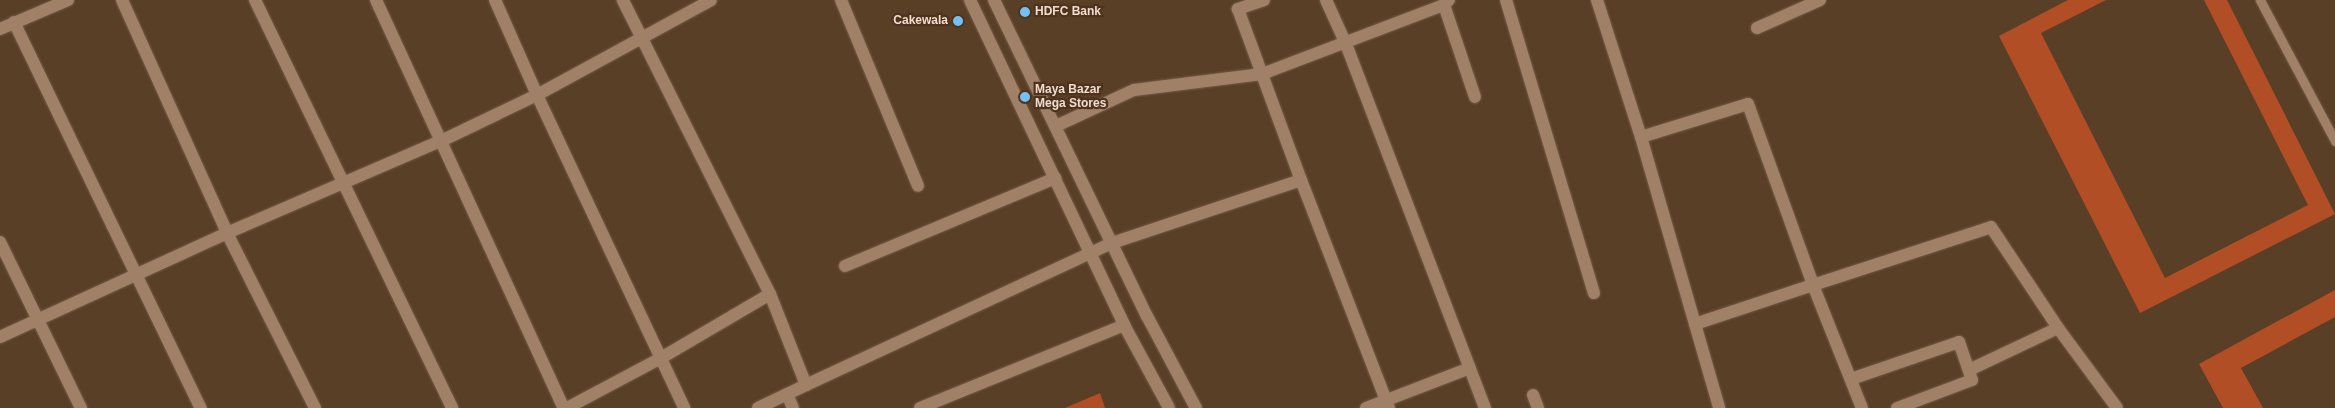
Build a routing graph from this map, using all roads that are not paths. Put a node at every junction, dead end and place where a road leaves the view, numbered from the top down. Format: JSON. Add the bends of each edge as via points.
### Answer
{"nodes":[{"id":1,"x":68,"y":0,"type":"edge"},
{"id":2,"x":122,"y":0,"type":"edge"},
{"id":3,"x":255,"y":0,"type":"edge"},
{"id":4,"x":376,"y":0,"type":"edge"},
{"id":5,"x":495,"y":0,"type":"edge"},
{"id":6,"x":623,"y":0,"type":"edge"},
{"id":7,"x":710,"y":0,"type":"edge"},
{"id":8,"x":841,"y":0,"type":"edge"},
{"id":9,"x":970,"y":0,"type":"edge"},
{"id":10,"x":994,"y":0,"type":"edge"},
{"id":11,"x":1264,"y":0,"type":"edge"},
{"id":12,"x":1326,"y":0,"type":"edge"},
{"id":13,"x":1506,"y":0,"type":"edge"},
{"id":14,"x":1597,"y":0,"type":"edge"},
{"id":15,"x":1820,"y":0,"type":"edge"},
{"id":16,"x":2260,"y":0,"type":"edge"},
{"id":17,"x":1446,"y":2,"type":"edge"},
{"id":18,"x":14,"y":22,"type":"junction"},
{"id":19,"x":1758,"y":28,"type":"dead end"},
{"id":20,"x":0,"y":29,"type":"edge"},
{"id":21,"x":643,"y":38,"type":"junction"},
{"id":22,"x":1346,"y":44,"type":"junction"},
{"id":23,"x":1262,"y":74,"type":"junction"},
{"id":24,"x":537,"y":95,"type":"junction"},
{"id":25,"x":1475,"y":97,"type":"dead end"},
{"id":26,"x":1056,"y":126,"type":"junction"},
{"id":27,"x":1641,"y":138,"type":"junction"},
{"id":28,"x":441,"y":141,"type":"junction"},
{"id":29,"x":2335,"y":141,"type":"edge"},
{"id":30,"x":1055,"y":178,"type":"junction"},
{"id":31,"x":1301,"y":180,"type":"junction"},
{"id":32,"x":343,"y":181,"type":"junction"},
{"id":33,"x":918,"y":186,"type":"dead end"},
{"id":34,"x":227,"y":233,"type":"junction"},
{"id":35,"x":0,"y":242,"type":"edge"},
{"id":36,"x":1112,"y":243,"type":"junction"},
{"id":37,"x":1091,"y":253,"type":"junction"},
{"id":38,"x":845,"y":266,"type":"dead end"},
{"id":39,"x":136,"y":275,"type":"junction"},
{"id":40,"x":1813,"y":285,"type":"junction"},
{"id":41,"x":1594,"y":293,"type":"dead end"},
{"id":42,"x":770,"y":294,"type":"junction"},
{"id":43,"x":38,"y":319,"type":"junction"},
{"id":44,"x":1695,"y":324,"type":"junction"},
{"id":45,"x":1124,"y":325,"type":"junction"},
{"id":46,"x":2058,"y":328,"type":"junction"},
{"id":47,"x":0,"y":337,"type":"edge"},
{"id":48,"x":662,"y":358,"type":"junction"},
{"id":49,"x":1470,"y":368,"type":"junction"},
{"id":50,"x":1968,"y":370,"type":"junction"},
{"id":51,"x":1851,"y":379,"type":"junction"},
{"id":52,"x":806,"y":385,"type":"junction"},
{"id":53,"x":788,"y":394,"type":"junction"},
{"id":54,"x":1533,"y":395,"type":"dead end"},
{"id":55,"x":1388,"y":404,"type":"edge"},
{"id":56,"x":81,"y":408,"type":"edge"},
{"id":57,"x":201,"y":408,"type":"edge"},
{"id":58,"x":315,"y":408,"type":"edge"},
{"id":59,"x":452,"y":408,"type":"edge"},
{"id":60,"x":566,"y":408,"type":"edge"},
{"id":61,"x":684,"y":408,"type":"edge"},
{"id":62,"x":758,"y":408,"type":"edge"},
{"id":63,"x":793,"y":408,"type":"edge"},
{"id":64,"x":920,"y":408,"type":"edge"},
{"id":65,"x":1169,"y":408,"type":"edge"},
{"id":66,"x":1196,"y":408,"type":"edge"},
{"id":67,"x":1366,"y":408,"type":"edge"},
{"id":68,"x":1485,"y":408,"type":"edge"},
{"id":69,"x":1538,"y":408,"type":"edge"},
{"id":70,"x":1719,"y":408,"type":"edge"},
{"id":71,"x":1862,"y":408,"type":"edge"},
{"id":72,"x":1897,"y":408,"type":"edge"},
{"id":73,"x":2117,"y":408,"type":"edge"}],
"edges":[{"from":1,"to":18,"type":"street"},
{"from":2,"to":34,"type":"street"},
{"from":3,"to":32,"type":"street"},
{"from":4,"to":28,"type":"street"},
{"from":5,"to":24,"type":"street"},
{"from":6,"to":21,"type":"street"},
{"from":7,"to":21,"type":"street"},
{"from":8,"to":33,"type":"street"},
{"from":9,"to":30,"type":"street"},
{"from":10,"to":26,"type":"street"},
{"from":11,"to":23,"type":"street","via":[[1238,9]]},
{"from":12,"to":22,"type":"street"},
{"from":13,"to":41,"type":"street"},
{"from":14,"to":27,"type":"street"},
{"from":15,"to":19,"type":"street"},
{"from":16,"to":29,"type":"lane"},
{"from":17,"to":22,"type":"street"},
{"from":17,"to":25,"type":"street"},
{"from":18,"to":20,"type":"street"},
{"from":18,"to":39,"type":"street"},
{"from":21,"to":24,"type":"street"},
{"from":21,"to":42,"type":"street"},
{"from":22,"to":23,"type":"street"},
{"from":22,"to":49,"type":"street"},
{"from":23,"to":26,"type":"street","via":[[1134,90]]},
{"from":23,"to":31,"type":"street"},
{"from":24,"to":28,"type":"street"},
{"from":24,"to":48,"type":"street"},
{"from":26,"to":36,"type":"street"},
{"from":27,"to":40,"type":"street","via":[[1748,104]]},
{"from":27,"to":44,"type":"street"},
{"from":28,"to":32,"type":"street"},
{"from":28,"to":60,"type":"street"},
{"from":30,"to":37,"type":"street"},
{"from":30,"to":38,"type":"street"},
{"from":31,"to":36,"type":"street"},
{"from":31,"to":55,"type":"street"},
{"from":32,"to":34,"type":"street"},
{"from":32,"to":59,"type":"street"},
{"from":34,"to":39,"type":"street"},
{"from":34,"to":58,"type":"street"},
{"from":35,"to":43,"type":"street"},
{"from":36,"to":37,"type":"street"},
{"from":36,"to":66,"type":"street"},
{"from":37,"to":45,"type":"street"},
{"from":37,"to":52,"type":"street"},
{"from":39,"to":43,"type":"street"},
{"from":39,"to":57,"type":"street"},
{"from":40,"to":44,"type":"street"},
{"from":40,"to":46,"type":"street","via":[[1991,228]]},
{"from":40,"to":51,"type":"street"},
{"from":42,"to":48,"type":"street"},
{"from":42,"to":52,"type":"street"},
{"from":43,"to":47,"type":"street"},
{"from":43,"to":56,"type":"street"},
{"from":44,"to":70,"type":"street"},
{"from":45,"to":64,"type":"street"},
{"from":45,"to":65,"type":"street"},
{"from":46,"to":50,"type":"street"},
{"from":46,"to":73,"type":"street"},
{"from":48,"to":60,"type":"street"},
{"from":48,"to":61,"type":"street"},
{"from":49,"to":55,"type":"street"},
{"from":49,"to":68,"type":"street"},
{"from":50,"to":51,"type":"street","via":[[1959,342]]},
{"from":50,"to":72,"type":"street","via":[[1972,380]]},
{"from":51,"to":71,"type":"street"},
{"from":52,"to":53,"type":"street"},
{"from":53,"to":62,"type":"street"},
{"from":53,"to":63,"type":"street"},
{"from":54,"to":69,"type":"street"},
{"from":55,"to":67,"type":"street"}]}
